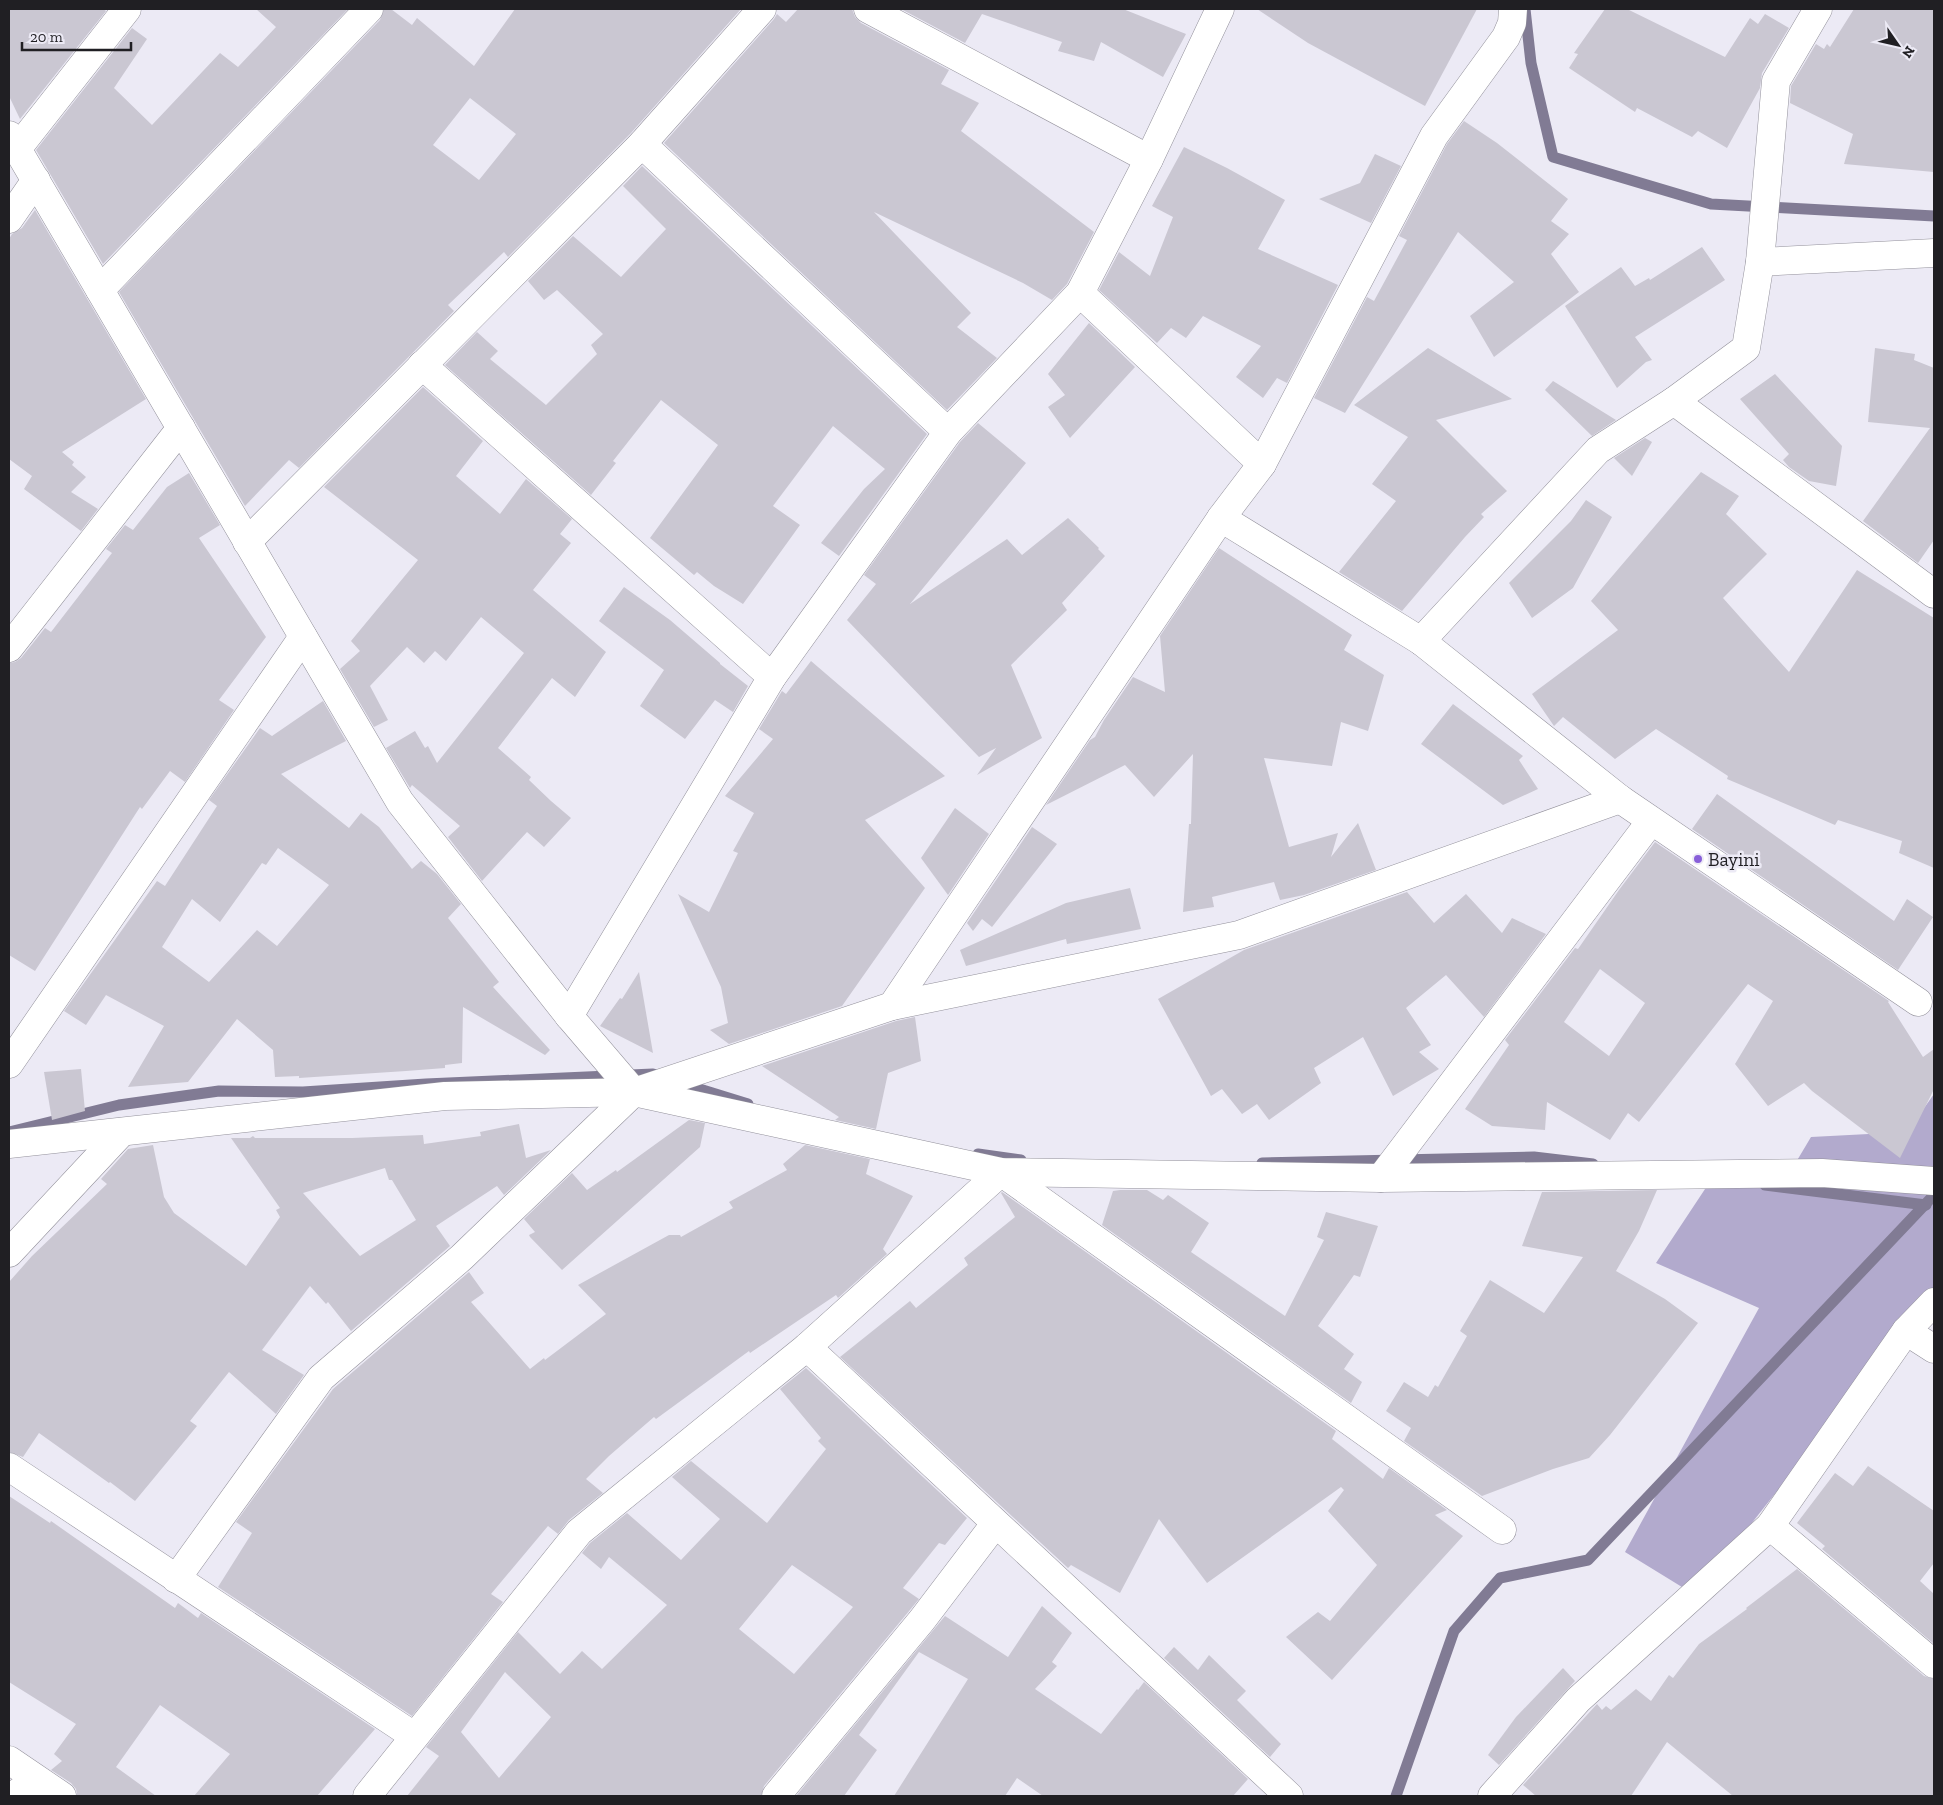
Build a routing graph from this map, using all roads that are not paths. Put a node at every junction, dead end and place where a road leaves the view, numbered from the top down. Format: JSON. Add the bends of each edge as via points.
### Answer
{"nodes":[{"id":1,"x":127,"y":9,"type":"edge"},
{"id":2,"x":369,"y":9,"type":"edge"},
{"id":3,"x":762,"y":9,"type":"edge"},
{"id":4,"x":868,"y":9,"type":"edge"},
{"id":5,"x":1220,"y":9,"type":"edge"},
{"id":6,"x":1513,"y":9,"type":"edge"},
{"id":7,"x":1818,"y":9,"type":"edge"},
{"id":8,"x":13,"y":142,"type":"edge"},
{"id":9,"x":642,"y":144,"type":"junction"},
{"id":10,"x":1149,"y":159,"type":"junction"},
{"id":11,"x":36,"y":180,"type":"junction"},
{"id":12,"x":9,"y":218,"type":"edge"},
{"id":13,"x":1934,"y":253,"type":"edge"},
{"id":14,"x":1760,"y":262,"type":"junction"},
{"id":15,"x":100,"y":290,"type":"junction"},
{"id":16,"x":1080,"y":293,"type":"junction"},
{"id":17,"x":422,"y":366,"type":"junction"},
{"id":18,"x":1674,"y":401,"type":"junction"},
{"id":19,"x":181,"y":428,"type":"junction"},
{"id":20,"x":948,"y":432,"type":"junction"},
{"id":21,"x":1262,"y":464,"type":"junction"},
{"id":22,"x":1221,"y":518,"type":"junction"},
{"id":23,"x":247,"y":542,"type":"junction"},
{"id":24,"x":1934,"y":594,"type":"edge"},
{"id":25,"x":303,"y":637,"type":"junction"},
{"id":26,"x":1420,"y":641,"type":"junction"},
{"id":27,"x":9,"y":648,"type":"edge"},
{"id":28,"x":772,"y":677,"type":"junction"},
{"id":29,"x":1620,"y":799,"type":"junction"},
{"id":30,"x":1650,"y":821,"type":"junction"},
{"id":31,"x":1918,"y":1002,"type":"dead end"},
{"id":32,"x":892,"y":1006,"type":"junction"},
{"id":33,"x":569,"y":1016,"type":"junction"},
{"id":34,"x":9,"y":1064,"type":"edge"},
{"id":35,"x":634,"y":1092,"type":"junction"},
{"id":36,"x":122,"y":1132,"type":"junction"},
{"id":37,"x":9,"y":1144,"type":"edge"},
{"id":38,"x":1001,"y":1172,"type":"junction"},
{"id":39,"x":1381,"y":1178,"type":"junction"},
{"id":40,"x":1934,"y":1180,"type":"edge"},
{"id":41,"x":9,"y":1253,"type":"edge"},
{"id":42,"x":1934,"y":1302,"type":"edge"},
{"id":43,"x":1906,"y":1331,"type":"junction"},
{"id":44,"x":807,"y":1347,"type":"junction"},
{"id":45,"x":1934,"y":1349,"type":"edge"},
{"id":46,"x":9,"y":1466,"type":"edge"},
{"id":47,"x":995,"y":1524,"type":"junction"},
{"id":48,"x":1770,"y":1526,"type":"junction"},
{"id":49,"x":1502,"y":1530,"type":"dead end"},
{"id":50,"x":176,"y":1579,"type":"junction"},
{"id":51,"x":1934,"y":1664,"type":"edge"},
{"id":52,"x":414,"y":1736,"type":"junction"},
{"id":53,"x":9,"y":1760,"type":"edge"},
{"id":54,"x":36,"y":1780,"type":"junction"},
{"id":55,"x":14,"y":1796,"type":"edge"},
{"id":56,"x":62,"y":1796,"type":"edge"},
{"id":57,"x":367,"y":1796,"type":"edge"},
{"id":58,"x":776,"y":1796,"type":"edge"},
{"id":59,"x":1289,"y":1796,"type":"edge"},
{"id":60,"x":1492,"y":1796,"type":"edge"}],
"edges":[{"from":1,"to":8,"type":"street"},
{"from":2,"to":15,"type":"street"},
{"from":3,"to":9,"type":"street"},
{"from":4,"to":10,"type":"street"},
{"from":5,"to":10,"type":"street"},
{"from":6,"to":21,"type":"street","via":[[1506,37],[1434,136]]},
{"from":7,"to":14,"type":"street","via":[[1776,81]]},
{"from":8,"to":11,"type":"street"},
{"from":9,"to":17,"type":"street"},
{"from":9,"to":20,"type":"street"},
{"from":10,"to":16,"type":"street"},
{"from":11,"to":12,"type":"street"},
{"from":11,"to":15,"type":"street"},
{"from":13,"to":14,"type":"street"},
{"from":14,"to":18,"type":"street","via":[[1746,348]]},
{"from":15,"to":19,"type":"street"},
{"from":16,"to":20,"type":"street"},
{"from":16,"to":21,"type":"street"},
{"from":17,"to":23,"type":"street"},
{"from":17,"to":28,"type":"street"},
{"from":18,"to":24,"type":"street"},
{"from":18,"to":26,"type":"street","via":[[1598,450]]},
{"from":19,"to":23,"type":"street"},
{"from":19,"to":27,"type":"street"},
{"from":20,"to":28,"type":"street"},
{"from":21,"to":22,"type":"street"},
{"from":22,"to":26,"type":"street"},
{"from":22,"to":32,"type":"street"},
{"from":23,"to":25,"type":"street"},
{"from":25,"to":33,"type":"street","via":[[400,802]]},
{"from":25,"to":34,"type":"street"},
{"from":26,"to":29,"type":"street"},
{"from":28,"to":33,"type":"street"},
{"from":29,"to":30,"type":"street"},
{"from":29,"to":32,"type":"street","via":[[1239,935]]},
{"from":30,"to":31,"type":"street"},
{"from":30,"to":39,"type":"street"},
{"from":32,"to":35,"type":"street"},
{"from":33,"to":35,"type":"street"},
{"from":35,"to":36,"type":"street","via":[[444,1096]]},
{"from":35,"to":38,"type":"street"},
{"from":35,"to":50,"type":"street","via":[[462,1257],[321,1378]]},
{"from":36,"to":37,"type":"street"},
{"from":36,"to":41,"type":"street"},
{"from":38,"to":39,"type":"street"},
{"from":38,"to":44,"type":"street"},
{"from":38,"to":49,"type":"street"},
{"from":39,"to":40,"type":"street","via":[[1822,1173]]},
{"from":42,"to":43,"type":"street"},
{"from":43,"to":45,"type":"street"},
{"from":43,"to":48,"type":"street"},
{"from":44,"to":47,"type":"street"},
{"from":44,"to":52,"type":"street","via":[[579,1532]]},
{"from":46,"to":50,"type":"street"},
{"from":47,"to":58,"type":"street","via":[[922,1620]]},
{"from":47,"to":59,"type":"street"},
{"from":48,"to":51,"type":"street"},
{"from":48,"to":60,"type":"street","via":[[1578,1700]]},
{"from":50,"to":52,"type":"street"},
{"from":52,"to":57,"type":"street"},
{"from":53,"to":54,"type":"street"},
{"from":54,"to":55,"type":"street"},
{"from":54,"to":56,"type":"street"}]}
